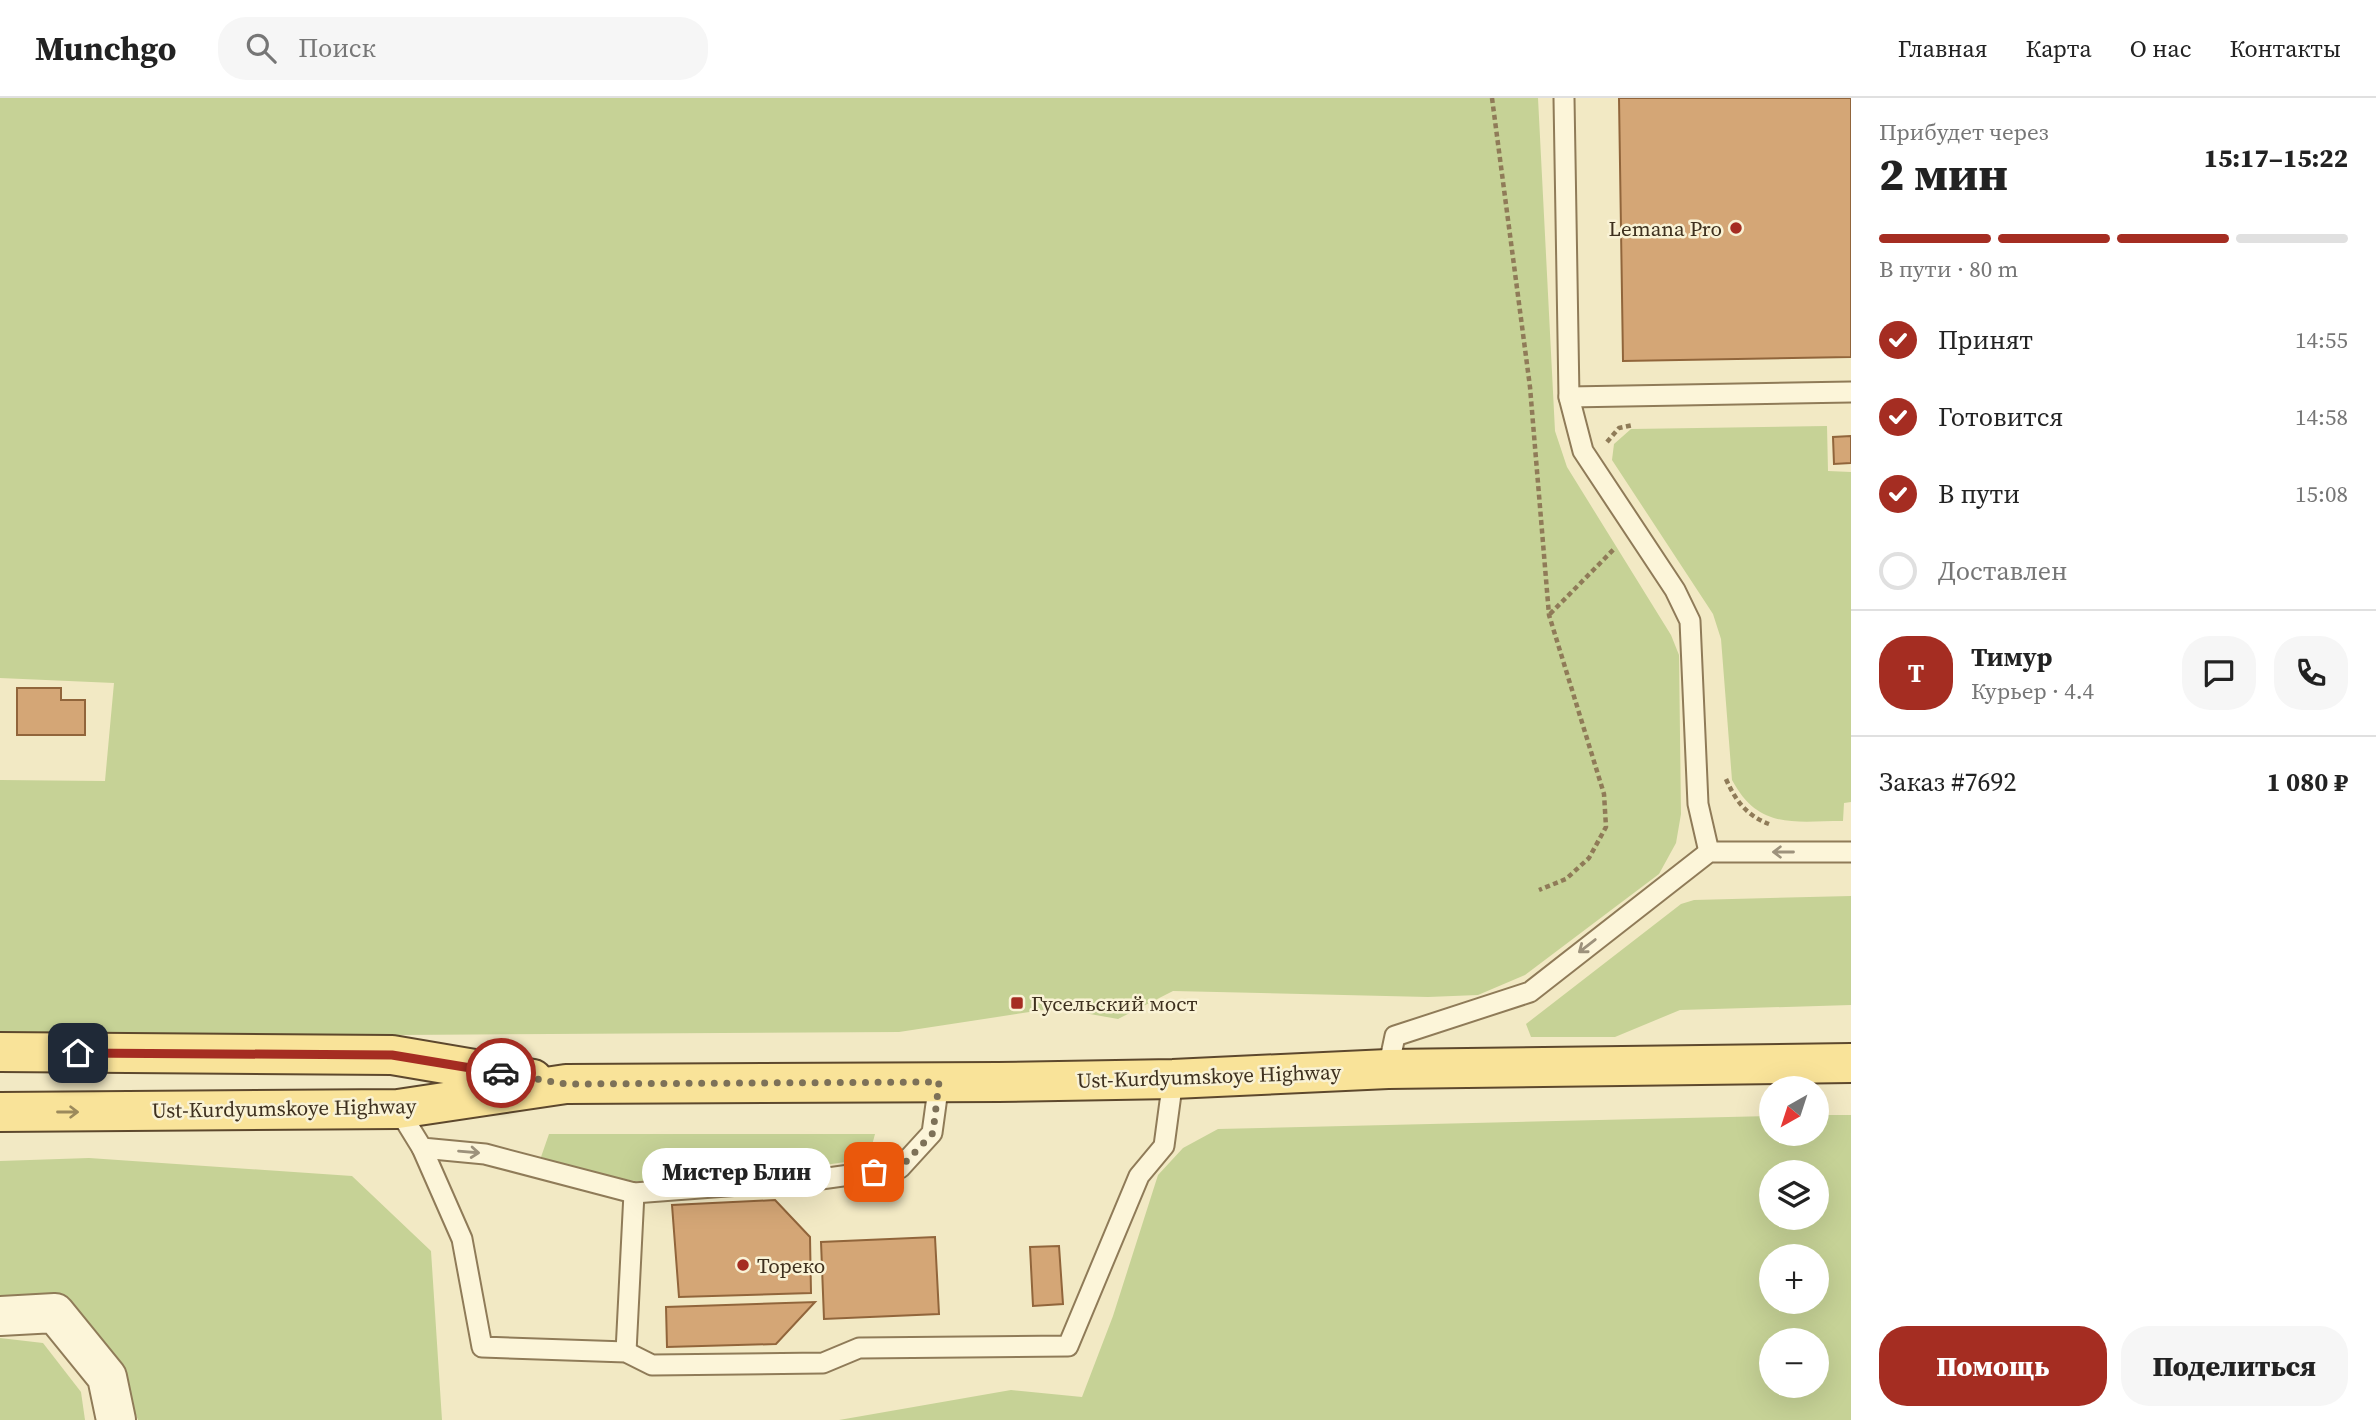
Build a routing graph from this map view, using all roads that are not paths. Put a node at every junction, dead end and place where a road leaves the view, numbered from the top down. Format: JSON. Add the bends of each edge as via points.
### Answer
{"nodes":[{"id":1,"x":1564,"y":98,"type":"edge"},
{"id":2,"x":1851,"y":391,"type":"edge"},
{"id":3,"x":1569,"y":397,"type":"junction"},
{"id":4,"x":1709,"y":852,"type":"junction"},
{"id":5,"x":1851,"y":852,"type":"edge"},
{"id":6,"x":0,"y":1052,"type":"edge"},
{"id":7,"x":1851,"y":1063,"type":"edge"},
{"id":8,"x":1388,"y":1069,"type":"junction"},
{"id":9,"x":1173,"y":1079,"type":"junction"},
{"id":10,"x":939,"y":1082,"type":"junction"},
{"id":11,"x":566,"y":1084,"type":"junction"},
{"id":12,"x":398,"y":1109,"type":"junction"},
{"id":13,"x":0,"y":1112,"type":"edge"},
{"id":14,"x":422,"y":1148,"type":"junction"},
{"id":15,"x":634,"y":1193,"type":"junction"},
{"id":16,"x":0,"y":1316,"type":"edge"},
{"id":17,"x":626,"y":1352,"type":"junction"},
{"id":18,"x":116,"y":1420,"type":"edge"}],
"edges":[{"from":1,"to":3,"type":"lane"},
{"from":2,"to":3,"type":"lane"},
{"from":3,"to":4,"type":"lane","via":[[1583,451],[1675,590],[1690,621],[1698,804]]},
{"from":5,"to":4,"type":"lane","one_way":true},
{"from":4,"to":8,"type":"lane","one_way":true,"via":[[1530,992],[1395,1036]]},
{"from":6,"to":11,"type":"main road","name":"Ust-Kurdyumskoye Highway","via":[[392,1055]]},
{"from":7,"to":8,"type":"main road","name":"Ust-Kurdyumskoye Highway"},
{"from":8,"to":9,"type":"main road","name":"Ust-Kurdyumskoye Highway"},
{"from":9,"to":10,"type":"main road","name":"Ust-Kurdyumskoye Highway"},
{"from":9,"to":17,"type":"lane","via":[[1164,1146],[1139,1176],[1068,1346],[859,1348],[824,1363],[652,1365]]},
{"from":10,"to":11,"type":"main road","name":"Ust-Kurdyumskoye Highway"},
{"from":10,"to":15,"type":"lane","via":[[933,1133],[900,1168],[821,1179]]},
{"from":11,"to":12,"type":"main road","name":"Ust-Kurdyumskoye Highway"},
{"from":13,"to":12,"type":"main road","name":"Ust-Kurdyumskoye Highway","one_way":true},
{"from":12,"to":14,"type":"lane"},
{"from":14,"to":15,"type":"lane","one_way":true,"via":[[485,1154]]},
{"from":14,"to":17,"type":"lane","via":[[462,1239],[481,1347]]},
{"from":15,"to":17,"type":"lane"},
{"from":16,"to":18,"type":"street","via":[[55,1313],[107,1377]]}]}
